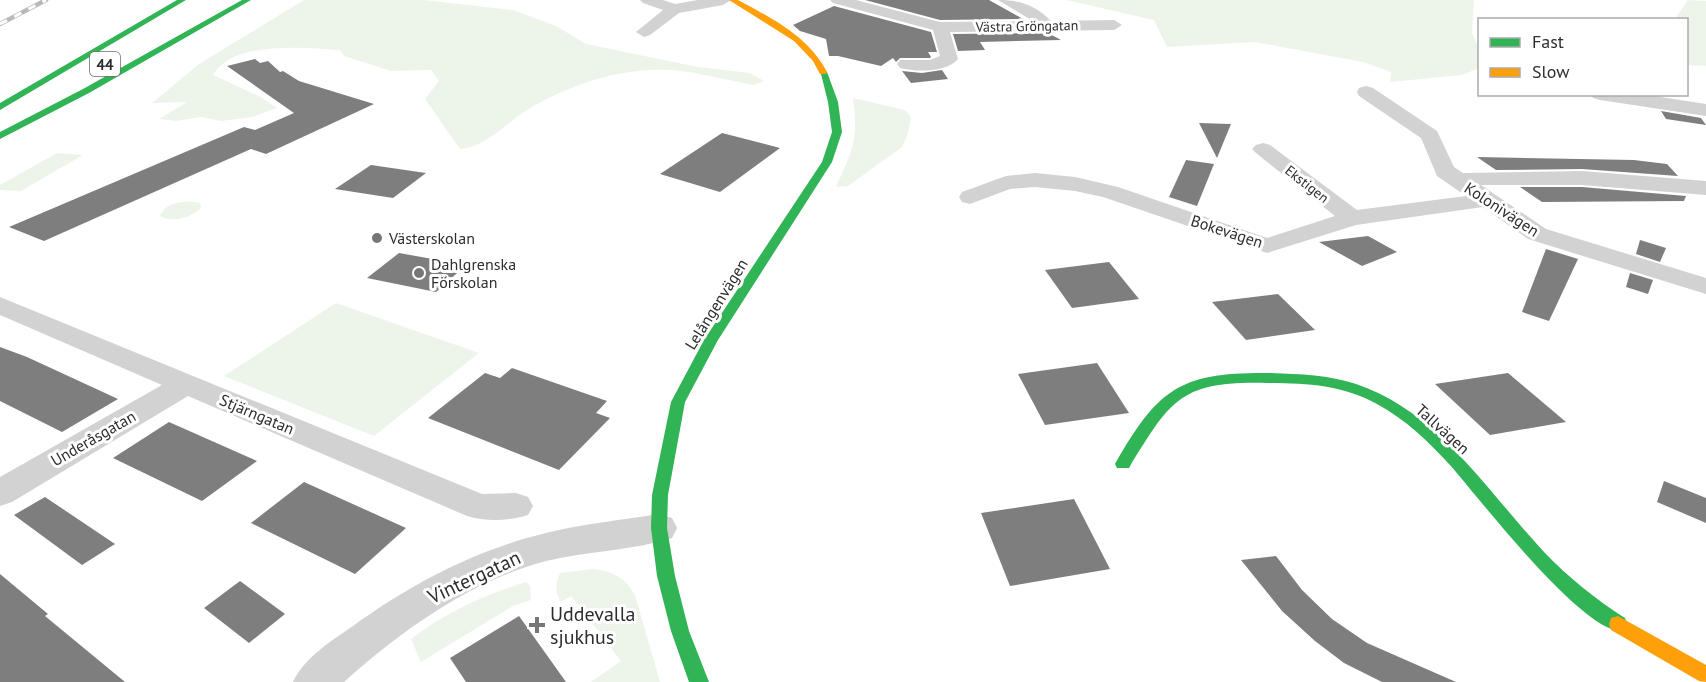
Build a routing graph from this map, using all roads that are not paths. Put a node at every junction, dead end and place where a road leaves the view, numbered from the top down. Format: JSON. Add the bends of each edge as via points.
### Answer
{"nodes":[{"id":1,"x":182,"y":0,"type":"edge"},
{"id":2,"x":247,"y":0,"type":"edge"},
{"id":3,"x":648,"y":0,"type":"edge"},
{"id":4,"x":723,"y":0,"type":"edge"},
{"id":5,"x":733,"y":0,"type":"edge"},
{"id":6,"x":838,"y":0,"type":"edge"},
{"id":7,"x":1006,"y":0,"type":"edge"},
{"id":8,"x":674,"y":9,"type":"junction"},
{"id":9,"x":1046,"y":25,"type":"junction"},
{"id":10,"x":1114,"y":25,"type":"dead end"},
{"id":11,"x":940,"y":27,"type":"junction"},
{"id":12,"x":644,"y":32,"type":"dead end"},
{"id":13,"x":110,"y":62,"type":"dead end"},
{"id":14,"x":906,"y":64,"type":"dead end"},
{"id":15,"x":1366,"y":92,"type":"dead end"},
{"id":16,"x":1613,"y":96,"type":"edge"},
{"id":17,"x":0,"y":107,"type":"edge"},
{"id":18,"x":1706,"y":110,"type":"edge"},
{"id":19,"x":0,"y":129,"type":"edge"},
{"id":20,"x":0,"y":136,"type":"edge"},
{"id":21,"x":1263,"y":149,"type":"dead end"},
{"id":22,"x":1457,"y":180,"type":"junction"},
{"id":23,"x":1706,"y":188,"type":"edge"},
{"id":24,"x":970,"y":197,"type":"dead end"},
{"id":25,"x":1486,"y":200,"type":"junction"},
{"id":26,"x":1352,"y":218,"type":"junction"},
{"id":27,"x":1706,"y":286,"type":"edge"},
{"id":28,"x":0,"y":305,"type":"edge"},
{"id":29,"x":186,"y":384,"type":"junction"},
{"id":30,"x":1124,"y":464,"type":"dead end"},
{"id":31,"x":0,"y":493,"type":"edge"},
{"id":32,"x":516,"y":507,"type":"dead end"},
{"id":33,"x":659,"y":528,"type":"junction"},
{"id":34,"x":1706,"y":675,"type":"edge"},
{"id":35,"x":314,"y":682,"type":"edge"},
{"id":36,"x":699,"y":682,"type":"edge"}],
"edges":[{"from":1,"to":17,"type":"main road","number":"44"},
{"from":2,"to":20,"type":"main road"},
{"from":3,"to":8,"type":"street"},
{"from":4,"to":8,"type":"street"},
{"from":5,"to":33,"type":"main road","name":"Lelångenvägen","via":[[770,20],[802,44],[822,68],[837,132],[827,162],[711,340],[678,402],[660,495]]},
{"from":6,"to":11,"type":"street","name":"Västra Gröngatan"},
{"from":7,"to":9,"type":"street"},
{"from":8,"to":12,"type":"street"},
{"from":9,"to":10,"type":"street","name":"Västra Gröngatan"},
{"from":9,"to":11,"type":"street","name":"Västra Gröngatan"},
{"from":11,"to":14,"type":"street","via":[[949,59],[932,65]]},
{"from":13,"to":19,"type":"main road","number":"44"},
{"from":15,"to":22,"type":"street","name":"Kolonivägen","via":[[1430,135],[1445,171]]},
{"from":16,"to":18,"type":"street"},
{"from":21,"to":26,"type":"street","name":"Ekstigen"},
{"from":22,"to":23,"type":"street","via":[[1582,177]]},
{"from":22,"to":25,"type":"street","name":"Kolonivägen"},
{"from":24,"to":26,"type":"street","name":"Bokevägen","via":[[1006,183],[1035,180],[1075,184],[1110,192],[1267,246]]},
{"from":25,"to":26,"type":"street","name":"Bokevägen"},
{"from":25,"to":27,"type":"street","name":"Kolonivägen","via":[[1537,234]]},
{"from":28,"to":29,"type":"street","name":"Stjärngatan"},
{"from":29,"to":31,"type":"street","name":"Underåsgatan"},
{"from":29,"to":32,"type":"street","name":"Stjärngatan","via":[[479,507]]},
{"from":30,"to":34,"type":"main road","name":"Tallvägen","via":[[1162,405],[1208,381],[1290,379],[1360,390],[1393,407],[1460,465],[1563,583],[1608,617]]},
{"from":33,"to":35,"type":"street","name":"Vintergatan","via":[[543,548],[490,567],[417,604],[380,628]]},
{"from":33,"to":36,"type":"main road","name":"Lelångenvägen","via":[[677,620]]}]}
